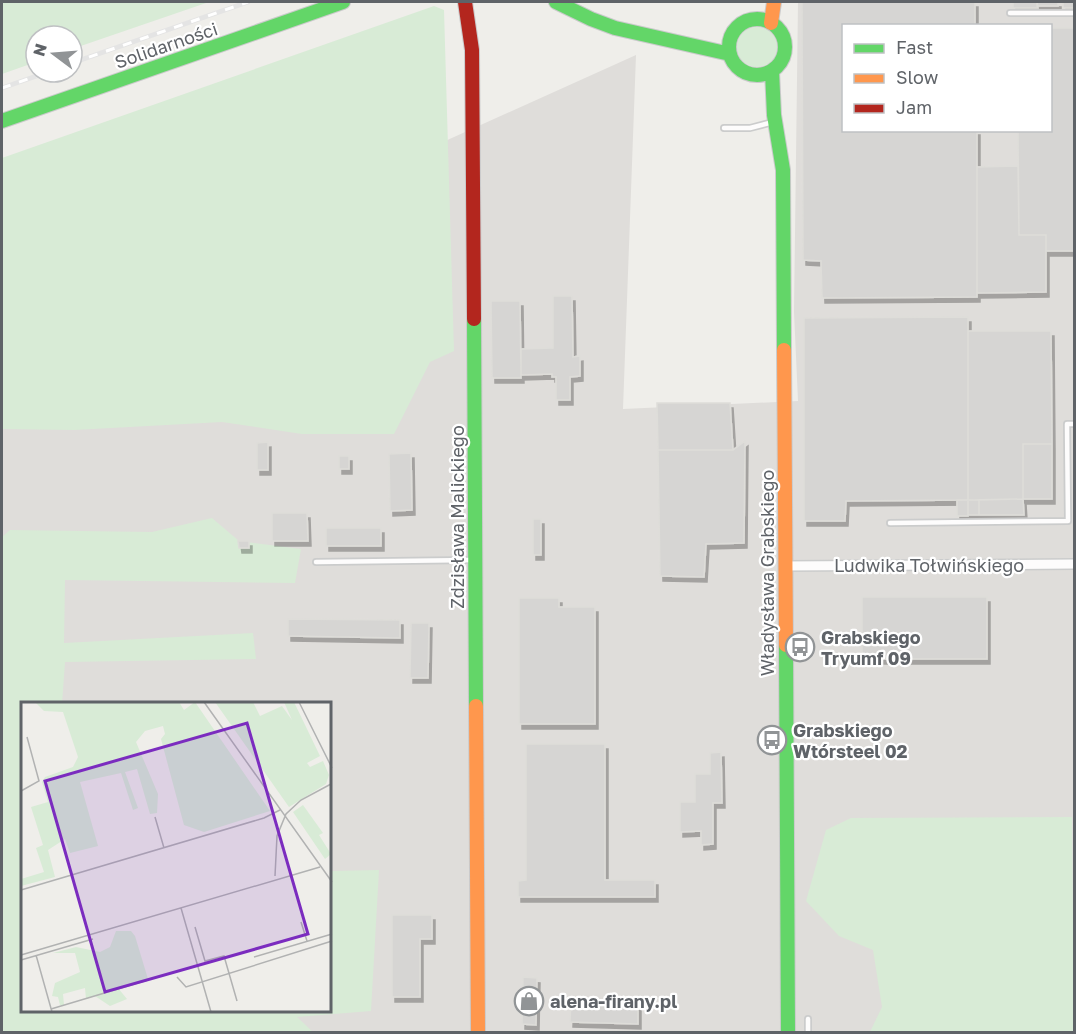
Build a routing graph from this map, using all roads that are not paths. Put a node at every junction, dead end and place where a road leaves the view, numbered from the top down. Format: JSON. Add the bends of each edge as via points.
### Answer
{"nodes":[{"id":1,"x":343,"y":2,"type":"edge"},
{"id":2,"x":465,"y":2,"type":"edge"},
{"id":3,"x":556,"y":2,"type":"edge"},
{"id":4,"x":765,"y":2,"type":"edge"},
{"id":5,"x":774,"y":2,"type":"edge"},
{"id":6,"x":1074,"y":13,"type":"edge"},
{"id":7,"x":1010,"y":14,"type":"dead end"},
{"id":8,"x":756,"y":19,"type":"junction"},
{"id":9,"x":771,"y":23,"type":"junction"},
{"id":10,"x":731,"y":39,"type":"junction"},
{"id":11,"x":677,"y":40,"type":"junction"},
{"id":12,"x":730,"y":54,"type":"junction"},
{"id":13,"x":772,"y":71,"type":"junction"},
{"id":14,"x":758,"y":75,"type":"junction"},
{"id":15,"x":775,"y":118,"type":"junction"},
{"id":16,"x":2,"y":122,"type":"edge"},
{"id":17,"x":724,"y":128,"type":"dead end"},
{"id":18,"x":1074,"y":424,"type":"edge"},
{"id":19,"x":890,"y":523,"type":"dead end"},
{"id":20,"x":475,"y":560,"type":"junction"},
{"id":21,"x":316,"y":562,"type":"dead end"},
{"id":22,"x":1074,"y":564,"type":"edge"},
{"id":23,"x":784,"y":566,"type":"junction"},
{"id":24,"x":808,"y":1019,"type":"dead end"},
{"id":25,"x":478,"y":1032,"type":"edge"},
{"id":26,"x":788,"y":1032,"type":"edge"},
{"id":27,"x":808,"y":1032,"type":"edge"}],
"edges":[{"from":1,"to":16,"type":"street","name":"Solidarności"},
{"from":2,"to":20,"type":"street","name":"Zdzisława Malickiego","via":[[472,50]]},
{"from":3,"to":11,"type":"street","via":[[621,30]]},
{"from":4,"to":8,"type":"street"},
{"from":5,"to":9,"type":"street"},
{"from":6,"to":7,"type":"lane"},
{"from":8,"to":9,"type":"street"},
{"from":8,"to":10,"type":"street","via":[[740,25]]},
{"from":9,"to":13,"type":"street","via":[[782,34],[785,51]]},
{"from":10,"to":11,"type":"street"},
{"from":10,"to":12,"type":"street"},
{"from":11,"to":12,"type":"street"},
{"from":12,"to":14,"type":"street","via":[[741,69]]},
{"from":13,"to":14,"type":"street"},
{"from":13,"to":15,"type":"street","name":"Władysława Grabskiego"},
{"from":14,"to":15,"type":"street","name":"Władysława Grabskiego"},
{"from":15,"to":17,"type":"lane","via":[[750,128]]},
{"from":15,"to":23,"type":"street","name":"Władysława Grabskiego","via":[[783,170]]},
{"from":18,"to":19,"type":"lane","via":[[1067,424],[1068,521]]},
{"from":20,"to":21,"type":"lane"},
{"from":20,"to":25,"type":"street","name":"Zdzisława Malickiego"},
{"from":22,"to":23,"type":"street","name":"Ludwika Tołwińskiego"},
{"from":23,"to":26,"type":"street","name":"Władysława Grabskiego"},
{"from":24,"to":27,"type":"lane"}]}
